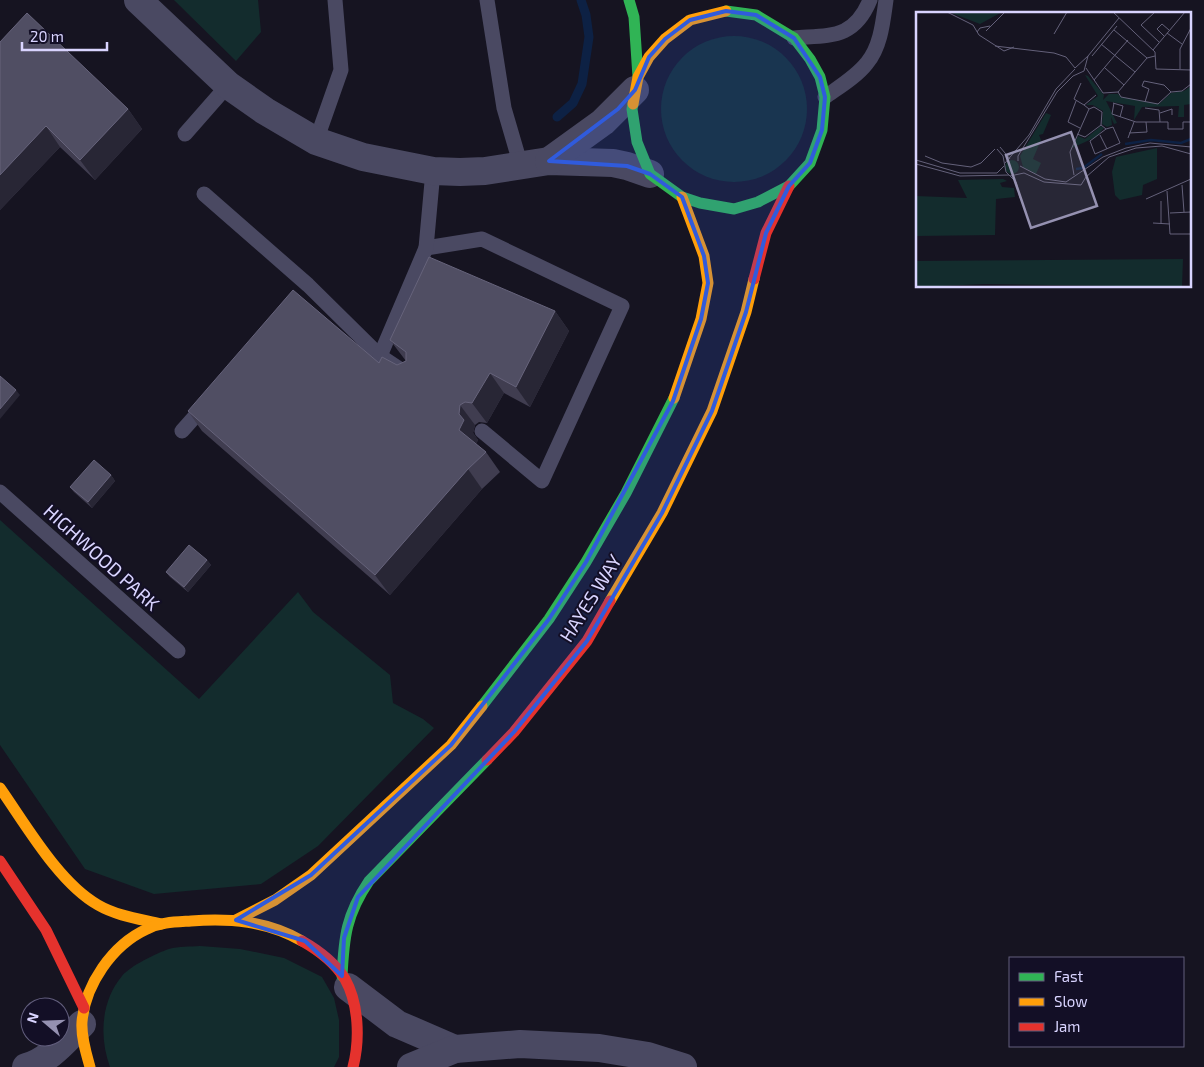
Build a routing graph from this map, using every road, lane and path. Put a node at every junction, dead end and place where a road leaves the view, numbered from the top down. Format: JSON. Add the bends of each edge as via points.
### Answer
{"nodes":[{"id":1,"x":138,"y":0,"type":"edge"},
{"id":2,"x":335,"y":0,"type":"edge"},
{"id":3,"x":487,"y":0,"type":"edge"},
{"id":4,"x":629,"y":0,"type":"edge"},
{"id":5,"x":870,"y":0,"type":"edge"},
{"id":6,"x":886,"y":0,"type":"edge"},
{"id":7,"x":714,"y":4,"type":"dead end"},
{"id":8,"x":726,"y":11,"type":"junction"},
{"id":9,"x":794,"y":38,"type":"junction"},
{"id":10,"x":637,"y":84,"type":"junction"},
{"id":11,"x":228,"y":85,"type":"junction"},
{"id":12,"x":825,"y":97,"type":"junction"},
{"id":13,"x":186,"y":134,"type":"dead end"},
{"id":14,"x":316,"y":141,"type":"junction"},
{"id":15,"x":550,"y":161,"type":"junction"},
{"id":16,"x":521,"y":166,"type":"junction"},
{"id":17,"x":433,"y":171,"type":"junction"},
{"id":18,"x":650,"y":174,"type":"junction"},
{"id":19,"x":789,"y":186,"type":"junction"},
{"id":20,"x":204,"y":194,"type":"dead end"},
{"id":21,"x":682,"y":197,"type":"junction"},
{"id":22,"x":426,"y":248,"type":"junction"},
{"id":23,"x":308,"y":285,"type":"junction"},
{"id":24,"x":296,"y":299,"type":"edge"},
{"id":25,"x":380,"y":356,"type":"junction"},
{"id":26,"x":412,"y":376,"type":"edge"},
{"id":27,"x":218,"y":390,"type":"edge"},
{"id":28,"x":182,"y":431,"type":"dead end"},
{"id":29,"x":482,"y":431,"type":"dead end"},
{"id":30,"x":0,"y":492,"type":"edge"},
{"id":31,"x":178,"y":651,"type":"dead end"},
{"id":32,"x":0,"y":788,"type":"edge"},
{"id":33,"x":0,"y":861,"type":"edge"},
{"id":34,"x":236,"y":920,"type":"junction"},
{"id":35,"x":161,"y":924,"type":"junction"},
{"id":36,"x":345,"y":981,"type":"junction"},
{"id":37,"x":83,"y":1016,"type":"junction"},
{"id":38,"x":455,"y":1049,"type":"junction"},
{"id":39,"x":26,"y":1067,"type":"edge"},
{"id":40,"x":90,"y":1067,"type":"edge"},
{"id":41,"x":353,"y":1067,"type":"edge"},
{"id":42,"x":411,"y":1067,"type":"edge"},
{"id":43,"x":683,"y":1067,"type":"edge"}],
"edges":[{"from":1,"to":11,"type":"street"},
{"from":2,"to":14,"type":"lane","via":[[341,70]]},
{"from":3,"to":16,"type":"lane","via":[[504,108]]},
{"from":4,"to":10,"type":"street","via":[[634,17]]},
{"from":5,"to":9,"type":"lane","via":[[859,20],[838,34]]},
{"from":6,"to":12,"type":"lane","via":[[882,28],[868,62]]},
{"from":7,"to":8,"type":"street"},
{"from":8,"to":9,"type":"street","via":[[756,14]]},
{"from":8,"to":10,"type":"street","via":[[690,20],[665,39],[649,57]]},
{"from":9,"to":12,"type":"street","via":[[820,76]]},
{"from":10,"to":15,"type":"street","via":[[603,122]]},
{"from":10,"to":18,"type":"street","via":[[632,109],[637,142]]},
{"from":11,"to":13,"type":"lane"},
{"from":11,"to":14,"type":"street"},
{"from":12,"to":19,"type":"street","via":[[822,130],[810,163]]},
{"from":14,"to":17,"type":"street","via":[[363,157]]},
{"from":15,"to":16,"type":"street"},
{"from":15,"to":18,"type":"street","via":[[613,163]]},
{"from":16,"to":17,"type":"street","via":[[460,172]]},
{"from":17,"to":22,"type":"lane"},
{"from":18,"to":21,"type":"street"},
{"from":19,"to":21,"type":"street","via":[[758,202],[734,209]]},
{"from":19,"to":36,"type":"street","name":"HAYES WAY","via":[[766,233],[746,312],[712,411],[662,513],[581,648],[514,732],[369,881],[358,897],[344,938]]},
{"from":20,"to":23,"type":"lane"},
{"from":21,"to":34,"type":"street","name":"HAYES WAY","via":[[704,256],[708,283],[701,320],[673,401],[586,562],[549,619],[451,745],[311,875],[275,900]]},
{"from":22,"to":25,"type":"lane"},
{"from":22,"to":29,"type":"lane","via":[[482,239],[622,306],[542,481]]},
{"from":23,"to":24,"type":"lane"},
{"from":23,"to":25,"type":"lane"},
{"from":25,"to":26,"type":"lane"},
{"from":27,"to":28,"type":"lane"},
{"from":30,"to":31,"type":"lane","name":"HIGHWOOD PARK"},
{"from":32,"to":35,"type":"street","via":[[50,858],[79,891],[98,905]]},
{"from":33,"to":37,"type":"street","via":[[46,930]]},
{"from":34,"to":35,"type":"street"},
{"from":34,"to":36,"type":"street","via":[[269,927],[305,942],[327,958]]},
{"from":35,"to":37,"type":"street","via":[[143,931],[115,952],[92,986]]},
{"from":36,"to":38,"type":"street","via":[[398,1024]]},
{"from":36,"to":41,"type":"street","via":[[356,1022]]},
{"from":37,"to":39,"type":"street","via":[[43,1059]]},
{"from":37,"to":40,"type":"street","via":[[85,1051]]},
{"from":38,"to":42,"type":"street"},
{"from":38,"to":43,"type":"street","via":[[520,1044],[599,1048],[648,1056]]}]}
